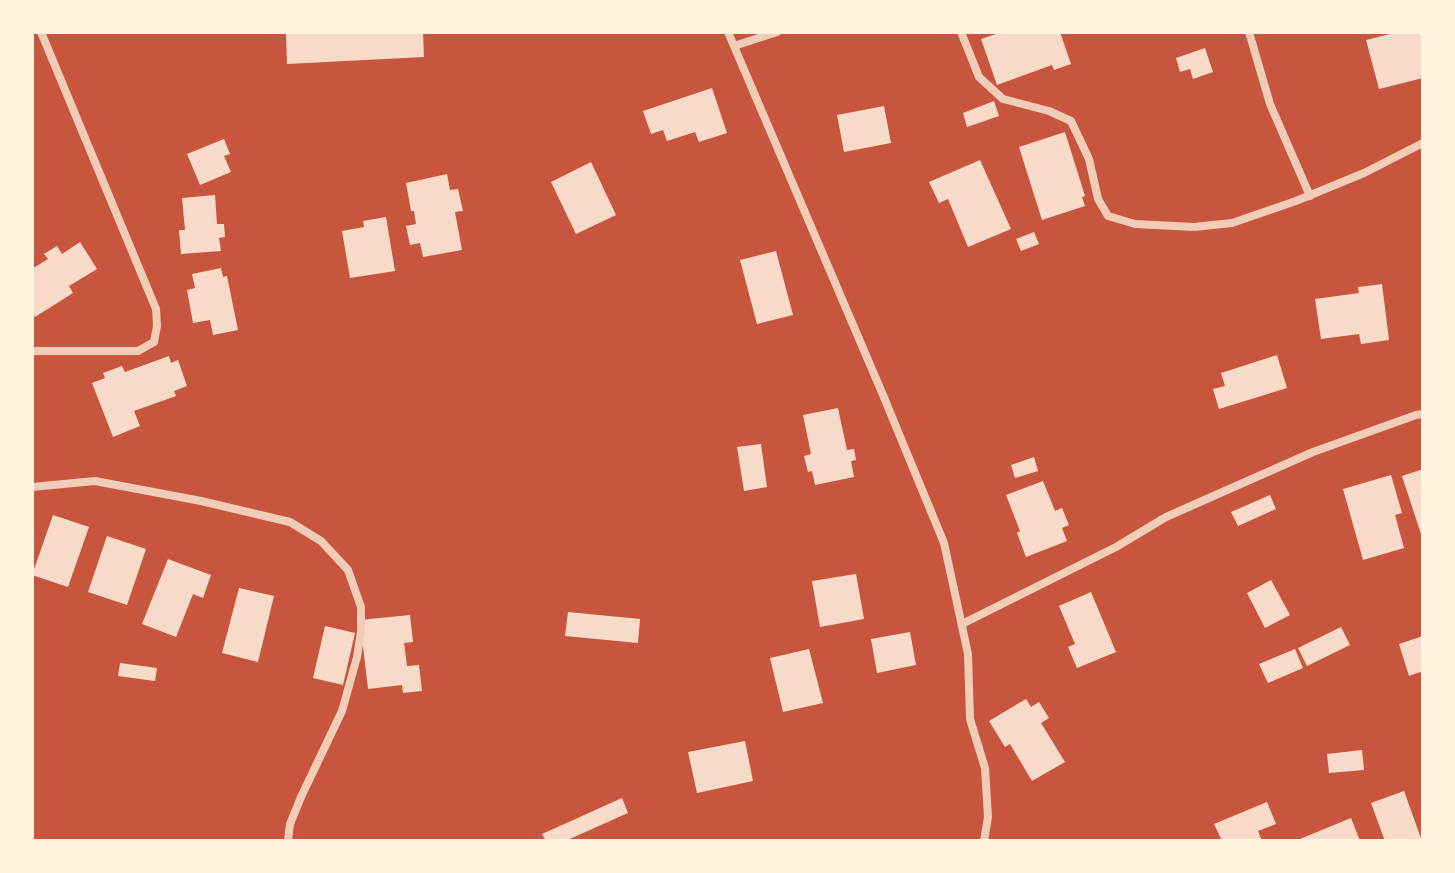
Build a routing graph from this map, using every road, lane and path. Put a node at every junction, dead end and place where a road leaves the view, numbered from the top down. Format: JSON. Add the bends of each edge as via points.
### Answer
{"nodes":[{"id":1,"x":41,"y":32,"type":"edge"},
{"id":2,"x":728,"y":32,"type":"edge"},
{"id":3,"x":777,"y":32,"type":"edge"},
{"id":4,"x":961,"y":32,"type":"edge"},
{"id":5,"x":1249,"y":32,"type":"edge"},
{"id":6,"x":734,"y":46,"type":"junction"},
{"id":7,"x":1423,"y":143,"type":"edge"},
{"id":8,"x":1310,"y":196,"type":"junction"},
{"id":9,"x":32,"y":351,"type":"edge"},
{"id":10,"x":1423,"y":414,"type":"edge"},
{"id":11,"x":32,"y":487,"type":"edge"},
{"id":12,"x":962,"y":624,"type":"junction"},
{"id":13,"x":288,"y":841,"type":"edge"},
{"id":14,"x":984,"y":841,"type":"edge"}],
"edges":[{"from":1,"to":9,"type":"street","via":[[156,309],[157,326],[154,342],[138,351]]},
{"from":2,"to":6,"type":"street"},
{"from":3,"to":6,"type":"street"},
{"from":4,"to":8,"type":"street","via":[[979,77],[1003,99],[1071,121],[1108,216],[1135,224],[1194,227],[1232,223]]},
{"from":5,"to":8,"type":"street","via":[[1270,104]]},
{"from":6,"to":12,"type":"street","via":[[944,543]]},
{"from":7,"to":8,"type":"street"},
{"from":10,"to":12,"type":"street","via":[[1313,452],[1166,517]]},
{"from":11,"to":13,"type":"street","via":[[95,481],[290,522],[321,541],[348,570],[361,607],[357,657],[342,711],[301,797]]},
{"from":12,"to":14,"type":"street","via":[[970,719],[985,768]]}]}
